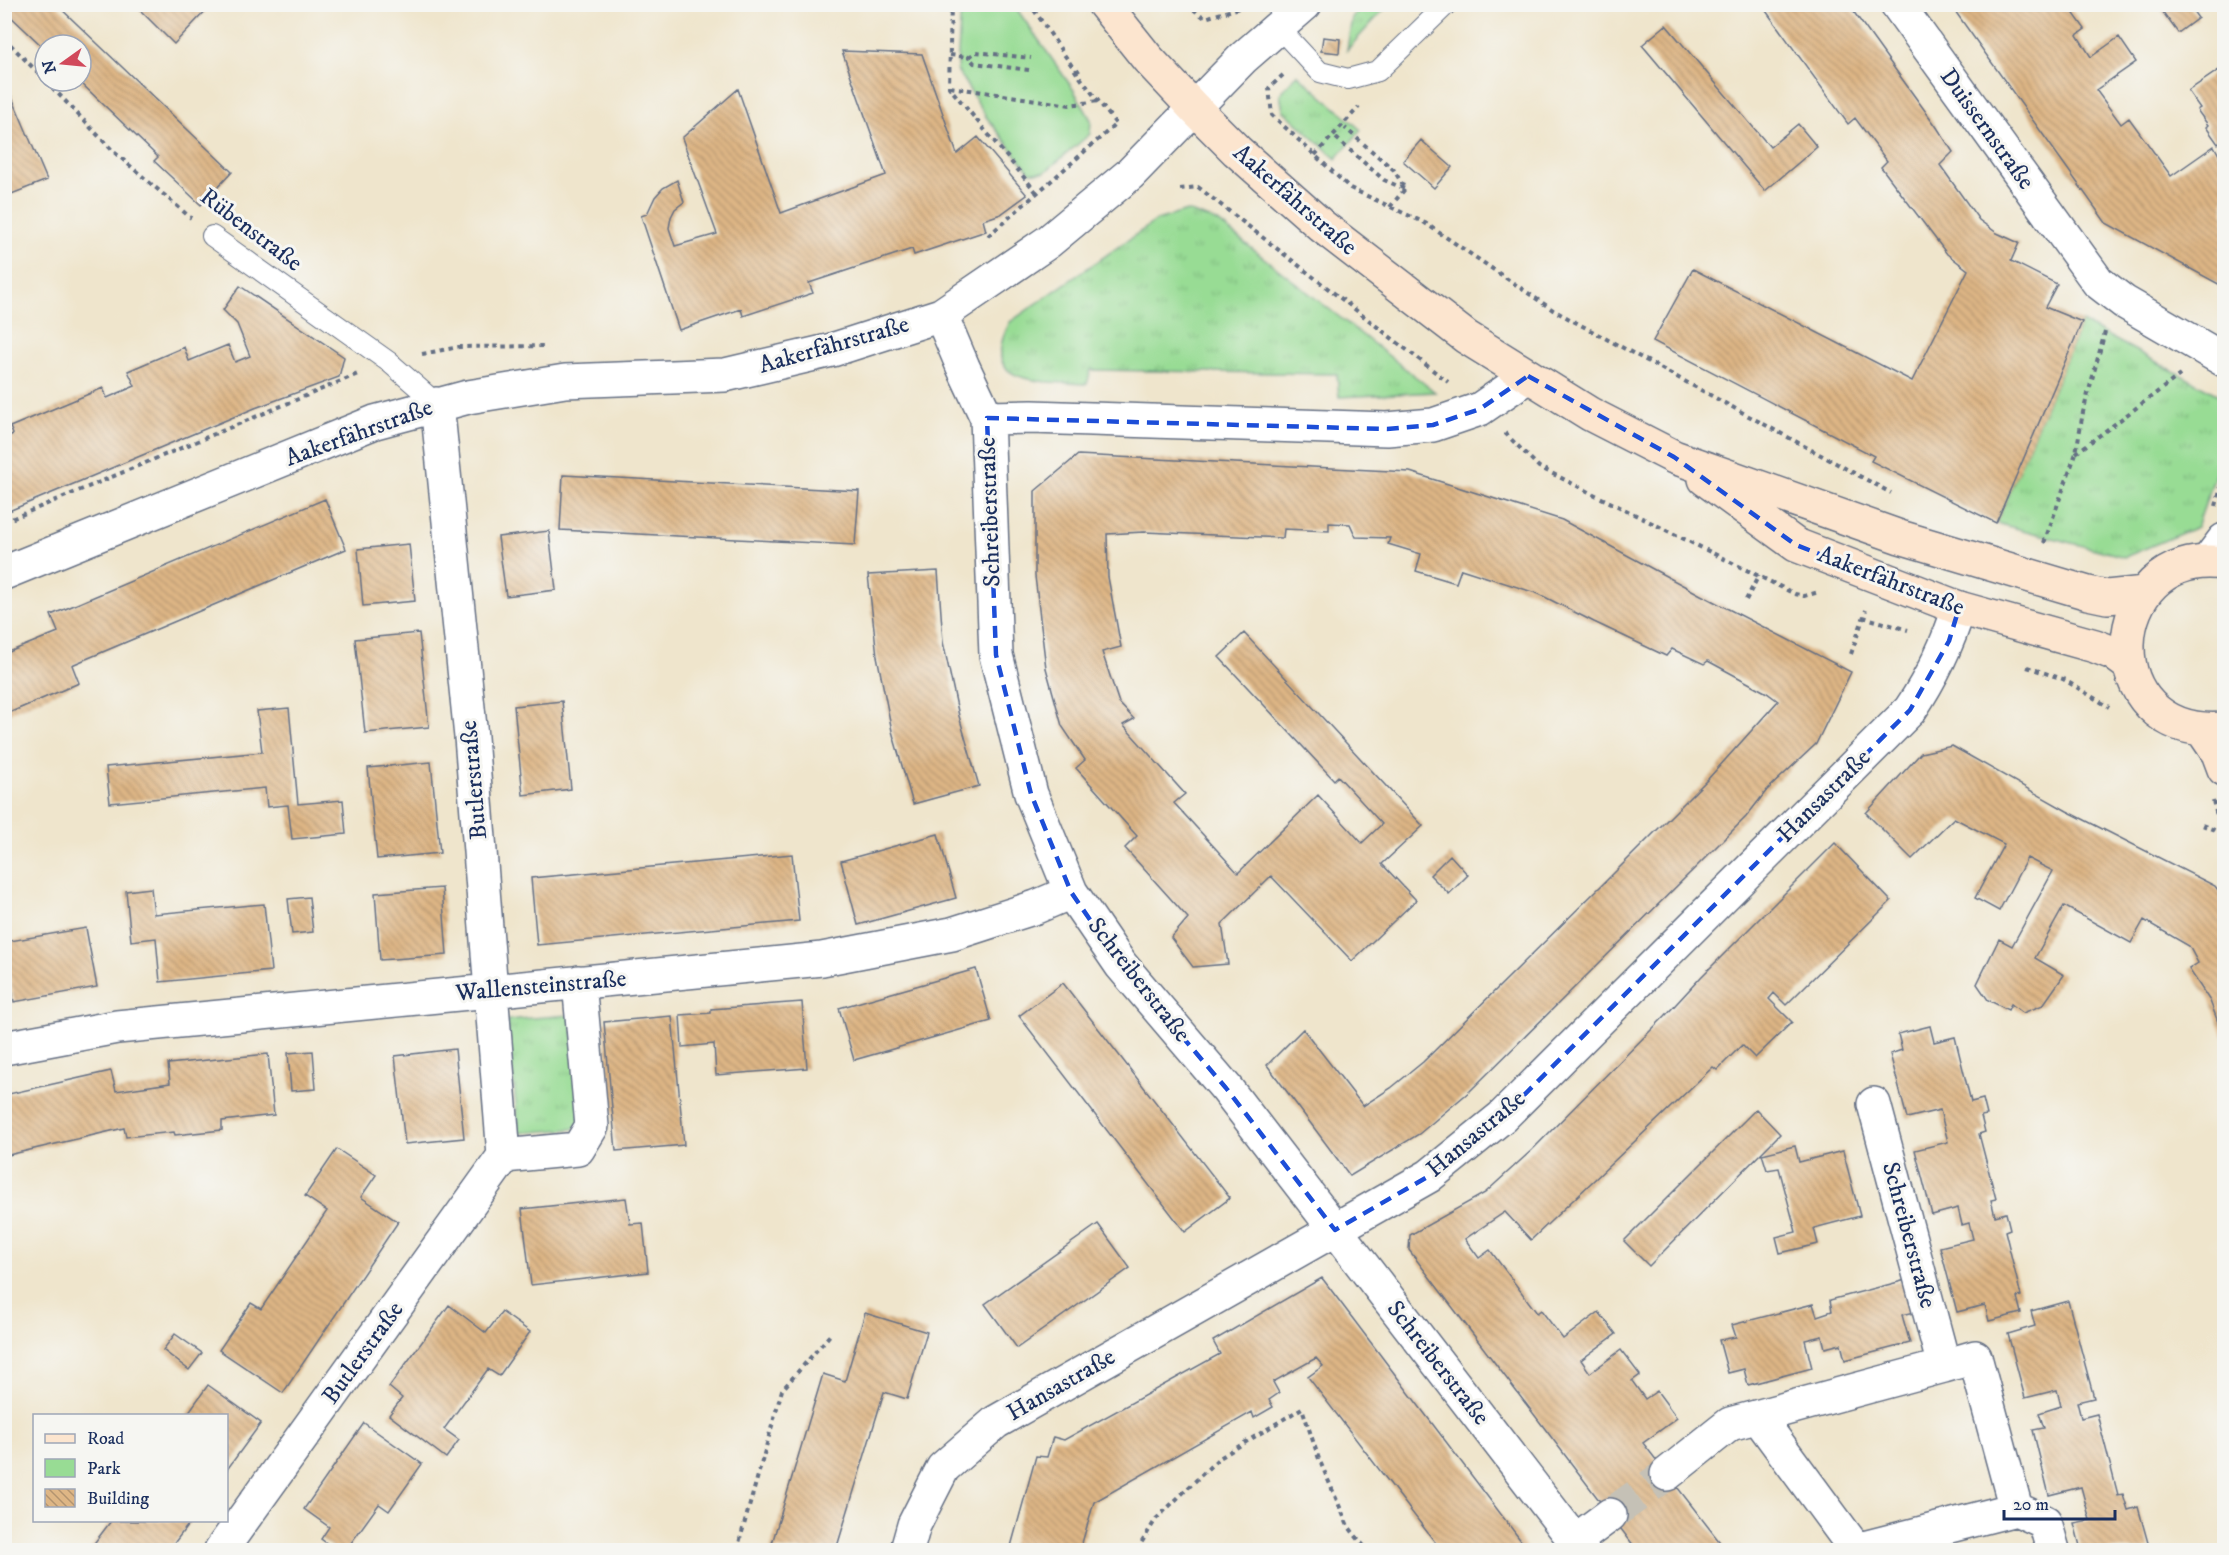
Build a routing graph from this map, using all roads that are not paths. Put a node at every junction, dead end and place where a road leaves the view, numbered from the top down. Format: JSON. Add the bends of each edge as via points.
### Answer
{"nodes":[{"id":1,"x":1104,"y":4,"type":"edge"},
{"id":2,"x":1305,"y":4,"type":"edge"},
{"id":3,"x":1447,"y":4,"type":"edge"},
{"id":4,"x":1897,"y":4,"type":"edge"},
{"id":5,"x":1279,"y":28,"type":"junction"},
{"id":6,"x":1194,"y":108,"type":"junction"},
{"id":7,"x":212,"y":236,"type":"road end"},
{"id":8,"x":941,"y":315,"type":"junction"},
{"id":9,"x":2218,"y":356,"type":"edge"},
{"id":10,"x":1528,"y":376,"type":"junction"},
{"id":11,"x":437,"y":404,"type":"junction"},
{"id":12,"x":987,"y":418,"type":"junction"},
{"id":13,"x":1674,"y":457,"type":"junction"},
{"id":14,"x":2218,"y":544,"type":"edge"},
{"id":15,"x":4,"y":573,"type":"edge"},
{"id":16,"x":2145,"y":593,"type":"junction"},
{"id":17,"x":1959,"y":608,"type":"junction"},
{"id":18,"x":2128,"y":664,"type":"junction"},
{"id":19,"x":2214,"y":730,"type":"edge"},
{"id":20,"x":2224,"y":769,"type":"edge"},
{"id":21,"x":1071,"y":892,"type":"junction"},
{"id":22,"x":579,"y":982,"type":"junction"},
{"id":23,"x":491,"y":990,"type":"junction"},
{"id":24,"x":4,"y":1048,"type":"edge"},
{"id":25,"x":1874,"y":1104,"type":"dead end"},
{"id":26,"x":504,"y":1156,"type":"junction"},
{"id":27,"x":1335,"y":1230,"type":"junction"},
{"id":28,"x":1944,"y":1366,"type":"junction"},
{"id":29,"x":1758,"y":1417,"type":"junction"},
{"id":30,"x":1667,"y":1474,"type":"tunnel mouth"},
{"id":31,"x":2016,"y":1509,"type":"junction"},
{"id":32,"x":1610,"y":1515,"type":"tunnel mouth"},
{"id":33,"x":1579,"y":1546,"type":"edge"},
{"id":34,"x":221,"y":1551,"type":"edge"},
{"id":35,"x":907,"y":1551,"type":"edge"},
{"id":36,"x":2053,"y":1551,"type":"edge"}],
"edges":[{"from":1,"to":6,"type":"main road"},
{"from":2,"to":5,"type":"street"},
{"from":3,"to":5,"type":"lane","via":[[1378,71],[1348,79],[1320,72]]},
{"from":4,"to":9,"type":"street","name":"Duissernstraße","via":[[2098,282],[2124,302]]},
{"from":5,"to":6,"type":"street"},
{"from":6,"to":8,"type":"street","name":"Aakerfährstraße","via":[[1130,174],[1048,242]]},
{"from":6,"to":10,"type":"main road","name":"Aakerfährstraße","via":[[1323,227],[1466,337]]},
{"from":7,"to":11,"type":"lane","name":"Rübenstraße","via":[[389,362]]},
{"from":8,"to":11,"type":"street","name":"Aakerfährstraße","via":[[832,350],[725,375],[565,381]]},
{"from":8,"to":12,"type":"street","name":"Schreiberstraße"},
{"from":10,"to":12,"type":"street","via":[[1480,409],[1433,425],[1387,429]]},
{"from":10,"to":13,"type":"main road","name":"Aakerfährstraße","via":[[1590,414]]},
{"from":11,"to":15,"type":"street","name":"Aakerfährstraße","via":[[375,422]]},
{"from":11,"to":23,"type":"street","name":"Butlerstraße","via":[[471,737]]},
{"from":12,"to":21,"type":"street","name":"Schreiberstraße","via":[[996,656],[1031,794]]},
{"from":13,"to":16,"type":"main road","name":"Aakerfährstraße","via":[[1900,537],[2088,593],[2107,597]]},
{"from":13,"to":17,"type":"main road","name":"Aakerfährstraße","via":[[1796,545]]},
{"from":14,"to":16,"type":"main road","via":[[2162,577]]},
{"from":16,"to":18,"type":"main road","via":[[2132,615],[2126,639]]},
{"from":17,"to":18,"type":"main road","name":"Aakerfährstraße","via":[[2095,646]]},
{"from":17,"to":27,"type":"street","name":"Hansastraße","via":[[1949,641],[1910,710],[1502,1117],[1429,1176]]},
{"from":18,"to":19,"type":"main road","via":[[2138,689],[2155,709],[2177,724]]},
{"from":19,"to":20,"type":"main road"},
{"from":21,"to":22,"type":"street","name":"Wallensteinstraße","via":[[952,934],[822,959]]},
{"from":21,"to":27,"type":"street","name":"Schreiberstraße","via":[[1121,965],[1226,1088]]},
{"from":22,"to":23,"type":"street","name":"Wallensteinstraße"},
{"from":22,"to":26,"type":"street","via":[[592,1126],[578,1149]]},
{"from":23,"to":24,"type":"street","name":"Wallensteinstraße","via":[[117,1027]]},
{"from":23,"to":26,"type":"street","name":"Butlerstraße"},
{"from":25,"to":28,"type":"street","name":"Schreiberstraße"},
{"from":26,"to":34,"type":"street","name":"Butlerstraße"},
{"from":27,"to":33,"type":"street","name":"Schreiberstraße"},
{"from":27,"to":35,"type":"street","name":"Hansastraße","via":[[996,1422],[943,1468],[914,1526]]},
{"from":28,"to":29,"type":"street"},
{"from":28,"to":31,"type":"street","via":[[1975,1357]]},
{"from":29,"to":30,"type":"street","via":[[1730,1424]]},
{"from":29,"to":31,"type":"street","via":[[1856,1550]]},
{"from":31,"to":36,"type":"street","via":[[2045,1522]]},
{"from":32,"to":33,"type":"street","name":"Schreiberstraße"}]}
